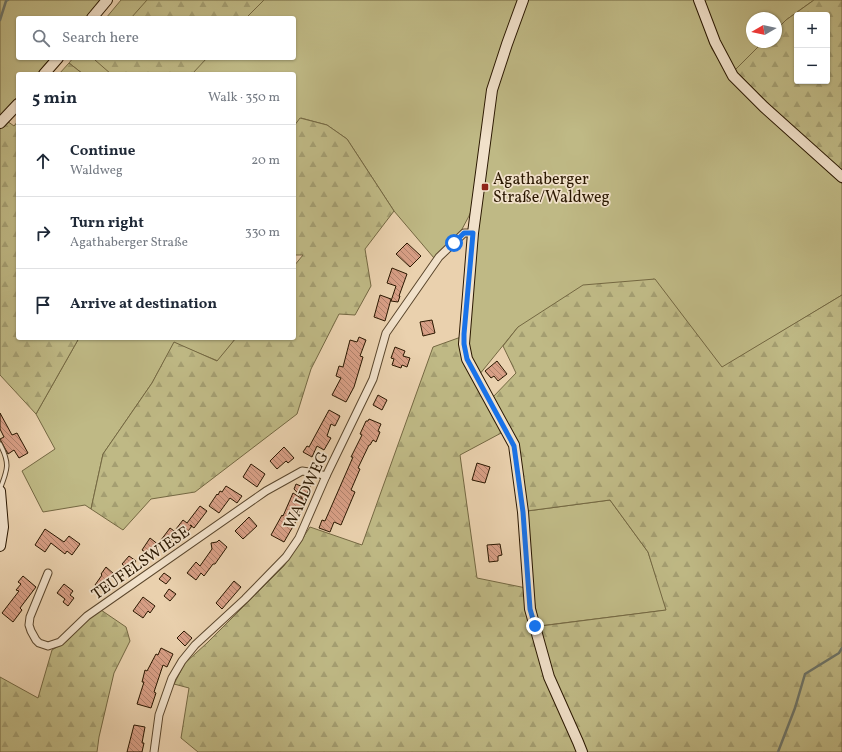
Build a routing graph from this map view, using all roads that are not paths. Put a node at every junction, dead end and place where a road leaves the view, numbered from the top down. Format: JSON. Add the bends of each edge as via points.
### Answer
{"nodes":[{"id":1,"x":107,"y":0,"type":"edge"},
{"id":2,"x":523,"y":0,"type":"edge"},
{"id":3,"x":699,"y":0,"type":"edge"},
{"id":4,"x":94,"y":16,"type":"edge"},
{"id":5,"x":56,"y":60,"type":"edge"},
{"id":6,"x":46,"y":72,"type":"edge"},
{"id":7,"x":16,"y":106,"type":"edge"},
{"id":8,"x":0,"y":123,"type":"edge"},
{"id":9,"x":842,"y":177,"type":"edge"},
{"id":10,"x":473,"y":233,"type":"junction"},
{"id":11,"x":0,"y":444,"type":"edge"},
{"id":12,"x":326,"y":476,"type":"junction"},
{"id":13,"x":0,"y":490,"type":"edge"},
{"id":14,"x":1,"y":540,"type":"edge"},
{"id":15,"x":48,"y":573,"type":"dead end"},
{"id":16,"x":154,"y":752,"type":"edge"},
{"id":17,"x":582,"y":752,"type":"edge"}],
"edges":[{"from":1,"to":4,"type":"street"},
{"from":2,"to":10,"type":"street","via":[[492,90]]},
{"from":3,"to":9,"type":"street","via":[[715,42],[733,76]]},
{"from":5,"to":6,"type":"street"},
{"from":7,"to":8,"type":"street"},
{"from":10,"to":12,"type":"street","name":"WALDWEG","via":[[464,233],[439,257],[386,334],[373,379]]},
{"from":10,"to":17,"type":"street","via":[[464,334],[465,352],[514,446],[523,512],[530,609],[549,677]]},
{"from":11,"to":13,"type":"lane","via":[[8,460]]},
{"from":12,"to":15,"type":"street","name":"TEUFELSWIESE","via":[[302,471],[266,491],[87,616],[60,642],[48,646],[36,640],[29,625]]},
{"from":12,"to":16,"type":"street","name":"WALDWEG","via":[[299,538],[286,557],[195,645],[182,661],[172,678],[159,714]]},
{"from":13,"to":14,"type":"street"}]}
